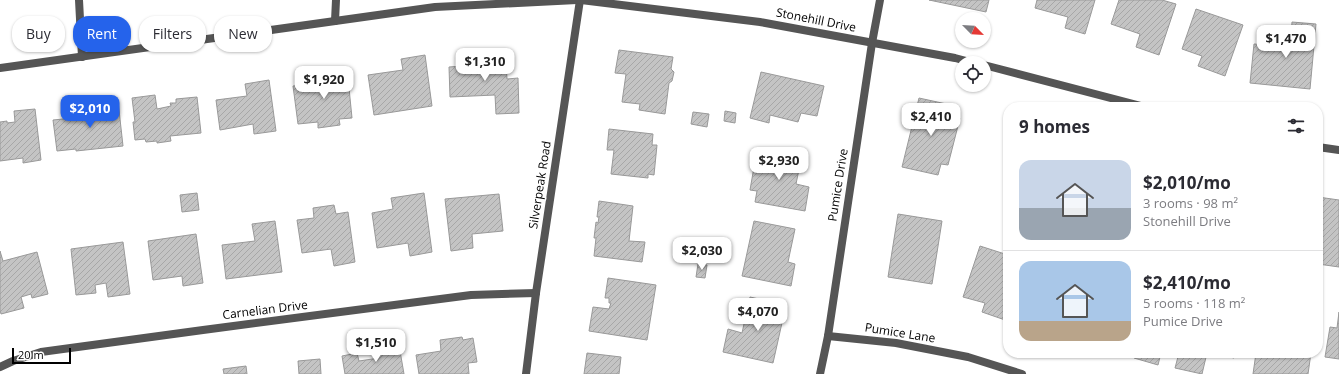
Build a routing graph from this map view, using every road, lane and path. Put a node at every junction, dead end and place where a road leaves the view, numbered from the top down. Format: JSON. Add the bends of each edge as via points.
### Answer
{"nodes":[{"id":1,"x":80,"y":0,"type":"edge"},
{"id":2,"x":336,"y":0,"type":"edge"},
{"id":3,"x":579,"y":0,"type":"edge"},
{"id":4,"x":880,"y":0,"type":"edge"},
{"id":5,"x":335,"y":21,"type":"junction"},
{"id":6,"x":872,"y":43,"type":"junction"},
{"id":7,"x":82,"y":57,"type":"junction"},
{"id":8,"x":955,"y":58,"type":"edge"},
{"id":9,"x":0,"y":68,"type":"edge"},
{"id":10,"x":991,"y":68,"type":"edge"},
{"id":11,"x":1125,"y":102,"type":"edge"},
{"id":12,"x":1323,"y":148,"type":"edge"},
{"id":13,"x":1339,"y":150,"type":"edge"},
{"id":14,"x":536,"y":293,"type":"junction"},
{"id":15,"x":828,"y":336,"type":"junction"},
{"id":16,"x":0,"y":367,"type":"edge"},
{"id":17,"x":526,"y":374,"type":"edge"},
{"id":18,"x":820,"y":374,"type":"edge"},
{"id":19,"x":1022,"y":374,"type":"edge"}],
"edges":[{"from":1,"to":7,"type":"street"},
{"from":2,"to":5,"type":"street"},
{"from":3,"to":5,"type":"street","name":"Stonehill Drive","via":[[435,6]]},
{"from":3,"to":6,"type":"street","name":"Stonehill Drive","via":[[760,22]]},
{"from":3,"to":14,"type":"street","name":"Silverpeak Road"},
{"from":4,"to":6,"type":"street","name":"Pumice Drive"},
{"from":5,"to":7,"type":"street","name":"Stonehill Drive"},
{"from":6,"to":8,"type":"street","name":"Stonehill Drive"},
{"from":6,"to":15,"type":"street","name":"Pumice Drive"},
{"from":7,"to":9,"type":"street","name":"Stonehill Drive"},
{"from":10,"to":11,"type":"street"},
{"from":12,"to":13,"type":"street"},
{"from":14,"to":16,"type":"street","name":"Carnelian Drive","via":[[471,295],[41,352]]},
{"from":14,"to":17,"type":"street","name":"Silverpeak Road"},
{"from":15,"to":18,"type":"street","name":"Pumice Drive"},
{"from":15,"to":19,"type":"street","name":"Pumice Lane","via":[[896,343],[968,357]]}]}
